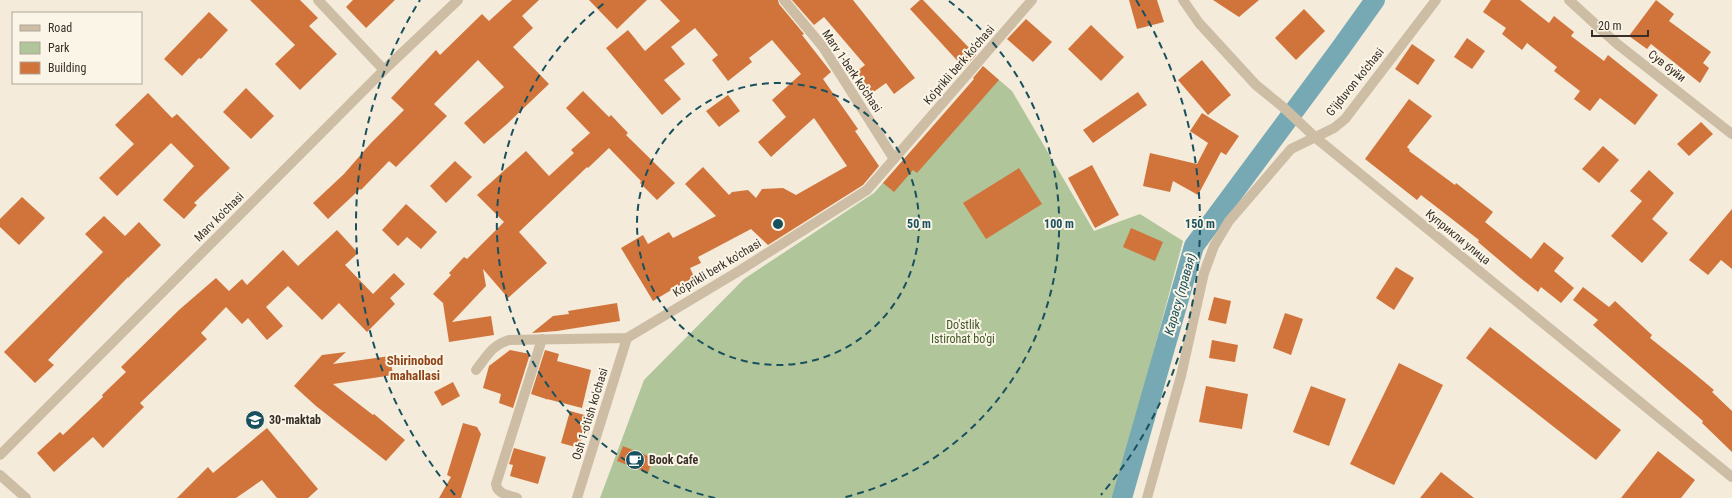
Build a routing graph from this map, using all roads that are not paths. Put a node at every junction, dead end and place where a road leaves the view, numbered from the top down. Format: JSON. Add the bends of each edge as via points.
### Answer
{"nodes":[{"id":1,"x":318,"y":0,"type":"edge"},
{"id":2,"x":458,"y":0,"type":"edge"},
{"id":3,"x":784,"y":0,"type":"edge"},
{"id":4,"x":1032,"y":0,"type":"edge"},
{"id":5,"x":1183,"y":0,"type":"edge"},
{"id":6,"x":1436,"y":0,"type":"edge"},
{"id":7,"x":1569,"y":0,"type":"edge"},
{"id":8,"x":384,"y":70,"type":"junction"},
{"id":9,"x":1732,"y":134,"type":"edge"},
{"id":10,"x":1316,"y":138,"type":"junction"},
{"id":11,"x":894,"y":159,"type":"junction"},
{"id":12,"x":627,"y":338,"type":"junction"},
{"id":13,"x":542,"y":339,"type":"junction"},
{"id":14,"x":476,"y":370,"type":"dead end"},
{"id":15,"x":0,"y":454,"type":"edge"},
{"id":16,"x":0,"y":475,"type":"edge"},
{"id":17,"x":1732,"y":477,"type":"edge"},
{"id":18,"x":26,"y":498,"type":"edge"},
{"id":19,"x":517,"y":498,"type":"edge"},
{"id":20,"x":577,"y":498,"type":"edge"},
{"id":21,"x":1147,"y":498,"type":"edge"}],
"edges":[{"from":1,"to":8,"type":"street"},
{"from":2,"to":8,"type":"street","name":"Marv ko'chasi"},
{"from":3,"to":11,"type":"street","name":"Marv 1-berk ko'chasi","via":[[823,47]]},
{"from":4,"to":11,"type":"street","name":"Ko'prikli berk ko'chasi"},
{"from":5,"to":10,"type":"street","name":"Куприкли улица","via":[[1199,23],[1256,85]]},
{"from":6,"to":10,"type":"street","name":"G'ijduvon ko'chasi","via":[[1345,119]]},
{"from":7,"to":9,"type":"street","name":"Сув буйи","via":[[1616,43]]},
{"from":8,"to":15,"type":"street","name":"Marv ko'chasi"},
{"from":10,"to":17,"type":"street","name":"Куприкли улица"},
{"from":10,"to":21,"type":"street","name":"G'ijduvon ko'chasi","via":[[1291,149],[1229,221],[1214,246],[1204,273],[1181,376]]},
{"from":11,"to":12,"type":"street","name":"Ko'prikli berk ko'chasi","via":[[867,190]]},
{"from":12,"to":13,"type":"street"},
{"from":12,"to":20,"type":"street","name":"Osh 1-o'tish ko'chasi"},
{"from":13,"to":14,"type":"street","via":[[509,340],[499,343]]},
{"from":13,"to":19,"type":"street","via":[[496,484],[499,492]]},
{"from":16,"to":18,"type":"street"}]}
